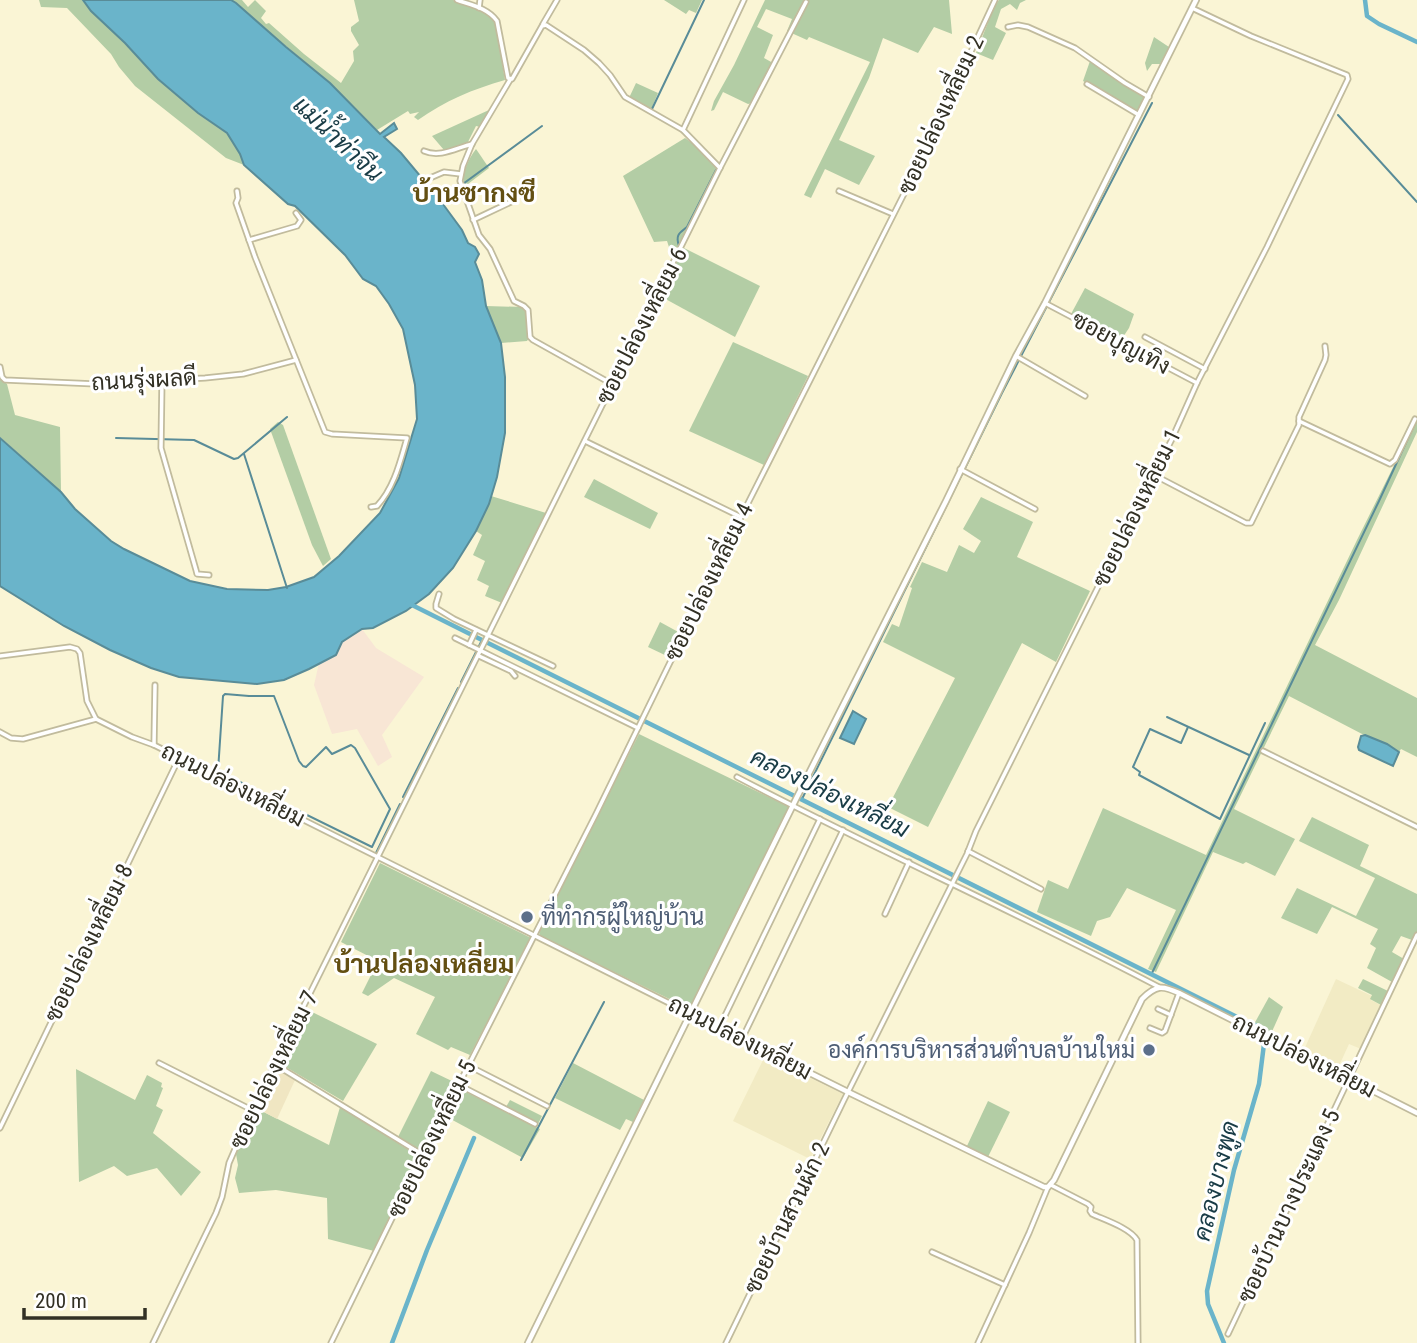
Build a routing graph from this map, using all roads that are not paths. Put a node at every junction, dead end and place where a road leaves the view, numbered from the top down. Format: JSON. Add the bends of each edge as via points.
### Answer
{"nodes":[{"id":1,"x":457,"y":0,"type":"edge"},
{"id":2,"x":480,"y":0,"type":"edge"},
{"id":3,"x":557,"y":0,"type":"edge"},
{"id":4,"x":744,"y":0,"type":"edge"},
{"id":5,"x":995,"y":0,"type":"edge"},
{"id":6,"x":1194,"y":1,"type":"edge"},
{"id":7,"x":806,"y":2,"type":"dead end"},
{"id":8,"x":480,"y":8,"type":"junction"},
{"id":9,"x":1192,"y":8,"type":"junction"},
{"id":10,"x":544,"y":24,"type":"junction"},
{"id":11,"x":1008,"y":27,"type":"dead end"},
{"id":12,"x":510,"y":79,"type":"junction"},
{"id":13,"x":1087,"y":84,"type":"dead end"},
{"id":14,"x":1149,"y":97,"type":"junction"},
{"id":15,"x":1140,"y":116,"type":"junction"},
{"id":16,"x":683,"y":130,"type":"junction"},
{"id":17,"x":472,"y":144,"type":"junction"},
{"id":18,"x":424,"y":151,"type":"dead end"},
{"id":19,"x":720,"y":168,"type":"junction"},
{"id":20,"x":461,"y":174,"type":"junction"},
{"id":21,"x":430,"y":178,"type":"dead end"},
{"id":22,"x":237,"y":191,"type":"dead end"},
{"id":23,"x":839,"y":191,"type":"dead end"},
{"id":24,"x":511,"y":202,"type":"dead end"},
{"id":25,"x":296,"y":213,"type":"dead end"},
{"id":26,"x":893,"y":214,"type":"junction"},
{"id":27,"x":473,"y":220,"type":"junction"},
{"id":28,"x":886,"y":230,"type":"joint"},
{"id":29,"x":249,"y":240,"type":"junction"},
{"id":30,"x":1045,"y":303,"type":"junction"},
{"id":31,"x":1145,"y":337,"type":"dead end"},
{"id":32,"x":1325,"y":346,"type":"dead end"},
{"id":33,"x":1016,"y":356,"type":"junction"},
{"id":34,"x":296,"y":360,"type":"junction"},
{"id":35,"x":0,"y":367,"type":"edge"},
{"id":36,"x":1205,"y":369,"type":"junction"},
{"id":37,"x":162,"y":379,"type":"junction"},
{"id":38,"x":1197,"y":383,"type":"junction"},
{"id":39,"x":612,"y":384,"type":"junction"},
{"id":40,"x":1085,"y":396,"type":"dead end"},
{"id":41,"x":1415,"y":419,"type":"dead end"},
{"id":42,"x":1299,"y":421,"type":"junction"},
{"id":43,"x":585,"y":440,"type":"junction"},
{"id":44,"x":963,"y":471,"type":"junction"},
{"id":45,"x":1154,"y":475,"type":"junction"},
{"id":46,"x":372,"y":507,"type":"dead end"},
{"id":47,"x":1035,"y":509,"type":"dead end"},
{"id":48,"x":741,"y":517,"type":"junction"},
{"id":49,"x":209,"y":575,"type":"dead end"},
{"id":50,"x":439,"y":594,"type":"dead end"},
{"id":51,"x":476,"y":631,"type":"junction"},
{"id":52,"x":488,"y":636,"type":"junction"},
{"id":53,"x":455,"y":638,"type":"dead end"},
{"id":54,"x":470,"y":643,"type":"junction"},
{"id":55,"x":481,"y":651,"type":"junction"},
{"id":56,"x":0,"y":656,"type":"edge"},
{"id":57,"x":553,"y":666,"type":"dead end"},
{"id":58,"x":515,"y":676,"type":"dead end"},
{"id":59,"x":155,"y":685,"type":"dead end"},
{"id":60,"x":96,"y":719,"type":"junction"},
{"id":61,"x":638,"y":728,"type":"junction"},
{"id":62,"x":0,"y":732,"type":"edge"},
{"id":63,"x":154,"y":745,"type":"junction"},
{"id":64,"x":1263,"y":751,"type":"dead end"},
{"id":65,"x":179,"y":758,"type":"junction"},
{"id":66,"x":737,"y":777,"type":"dead end"},
{"id":67,"x":793,"y":806,"type":"junction"},
{"id":68,"x":820,"y":819,"type":"junction"},
{"id":69,"x":1417,"y":827,"type":"edge"},
{"id":70,"x":843,"y":830,"type":"junction"},
{"id":71,"x":968,"y":851,"type":"junction"},
{"id":72,"x":377,"y":858,"type":"junction"},
{"id":73,"x":909,"y":862,"type":"junction"},
{"id":74,"x":952,"y":884,"type":"junction"},
{"id":75,"x":1041,"y":889,"type":"dead end"},
{"id":76,"x":885,"y":914,"type":"dead end"},
{"id":77,"x":1417,"y":935,"type":"edge"},
{"id":78,"x":535,"y":937,"type":"junction"},
{"id":79,"x":1159,"y":987,"type":"junction"},
{"id":80,"x":1179,"y":993,"type":"junction"},
{"id":81,"x":1158,"y":1009,"type":"dead end"},
{"id":82,"x":691,"y":1014,"type":"junction"},
{"id":83,"x":1171,"y":1015,"type":"junction"},
{"id":84,"x":719,"y":1028,"type":"junction"},
{"id":85,"x":1150,"y":1028,"type":"dead end"},
{"id":86,"x":742,"y":1039,"type":"junction"},
{"id":87,"x":159,"y":1063,"type":"dead end"},
{"id":88,"x":275,"y":1064,"type":"junction"},
{"id":89,"x":468,"y":1066,"type":"junction"},
{"id":90,"x":1349,"y":1078,"type":"junction"},
{"id":91,"x":459,"y":1085,"type":"junction"},
{"id":92,"x":848,"y":1092,"type":"junction"},
{"id":93,"x":547,"y":1106,"type":"dead end"},
{"id":94,"x":252,"y":1110,"type":"junction"},
{"id":95,"x":1417,"y":1113,"type":"edge"},
{"id":96,"x":535,"y":1124,"type":"dead end"},
{"id":97,"x":0,"y":1128,"type":"edge"},
{"id":98,"x":423,"y":1156,"type":"junction"},
{"id":99,"x":1050,"y":1186,"type":"junction"},
{"id":100,"x":932,"y":1252,"type":"dead end"},
{"id":101,"x":1004,"y":1285,"type":"junction"},
{"id":102,"x":1228,"y":1334,"type":"dead end"},
{"id":103,"x":153,"y":1343,"type":"edge"},
{"id":104,"x":331,"y":1343,"type":"edge"},
{"id":105,"x":528,"y":1343,"type":"edge"},
{"id":106,"x":726,"y":1343,"type":"edge"},
{"id":107,"x":978,"y":1343,"type":"edge"},
{"id":108,"x":1138,"y":1343,"type":"edge"}],
"edges":[{"from":1,"to":8,"type":"street"},
{"from":2,"to":8,"type":"street"},
{"from":3,"to":10,"type":"street"},
{"from":4,"to":16,"type":"street"},
{"from":5,"to":26,"type":"street","name":"ซอยปล่องเหลี่ยม 2"},
{"from":6,"to":9,"type":"street"},
{"from":7,"to":19,"type":"street","name":"ซอยปล่องเหลี่ยม 6"},
{"from":8,"to":12,"type":"street","via":[[497,21]]},
{"from":9,"to":14,"type":"street"},
{"from":9,"to":36,"type":"street","name":"ซอยปล่องเหลี่ยม 1","via":[[1348,79]]},
{"from":10,"to":12,"type":"street"},
{"from":10,"to":16,"type":"street","via":[[599,63],[625,97]]},
{"from":11,"to":14,"type":"street","via":[[1028,27],[1078,50]]},
{"from":12,"to":17,"type":"street"},
{"from":13,"to":15,"type":"street"},
{"from":14,"to":15,"type":"street"},
{"from":15,"to":30,"type":"street"},
{"from":16,"to":19,"type":"street"},
{"from":17,"to":18,"type":"street","via":[[440,154]]},
{"from":17,"to":20,"type":"street"},
{"from":19,"to":39,"type":"street","name":"ซอยปล่องเหลี่ยม 6"},
{"from":20,"to":21,"type":"street","via":[[444,172]]},
{"from":20,"to":27,"type":"street"},
{"from":22,"to":29,"type":"street","via":[[236,203]]},
{"from":23,"to":26,"type":"street"},
{"from":24,"to":27,"type":"street"},
{"from":25,"to":29,"type":"street","via":[[301,220],[297,226]]},
{"from":26,"to":28,"type":"street","name":"ซอยปล่องเหลี่ยม 2"},
{"from":27,"to":39,"type":"street","via":[[514,302],[527,308],[533,340]]},
{"from":28,"to":48,"type":"street","name":"ซอยปล่องเหลี่ยม 4"},
{"from":29,"to":34,"type":"street"},
{"from":30,"to":33,"type":"street"},
{"from":30,"to":38,"type":"street","name":"ซอยบุญเทิง"},
{"from":31,"to":36,"type":"street"},
{"from":32,"to":42,"type":"street","via":[[1325,360]]},
{"from":33,"to":40,"type":"street"},
{"from":33,"to":44,"type":"street"},
{"from":34,"to":37,"type":"street","name":"ถนนรุ่งผลดี","via":[[243,374]]},
{"from":34,"to":46,"type":"street","via":[[325,432],[407,438],[386,495]]},
{"from":35,"to":37,"type":"street","name":"ถนนรุ่งผลดี","via":[[3,378],[9,380],[96,384]]},
{"from":36,"to":38,"type":"street","name":"ซอยปล่องเหลี่ยม 1"},
{"from":37,"to":49,"type":"street","via":[[162,448],[197,574]]},
{"from":38,"to":45,"type":"street","name":"ซอยปล่องเหลี่ยม 1"},
{"from":39,"to":43,"type":"street","name":"ซอยปล่องเหลี่ยม 6"},
{"from":41,"to":42,"type":"street","via":[[1390,464]]},
{"from":42,"to":45,"type":"street","via":[[1251,523]]},
{"from":43,"to":48,"type":"street"},
{"from":43,"to":52,"type":"street","name":"ซอยปล่องเหลี่ยม 6"},
{"from":44,"to":47,"type":"street"},
{"from":44,"to":67,"type":"street"},
{"from":45,"to":71,"type":"street","name":"ซอยปล่องเหลี่ยม 1"},
{"from":48,"to":61,"type":"street","name":"ซอยปล่องเหลี่ยม 4"},
{"from":50,"to":51,"type":"street","via":[[437,608]]},
{"from":51,"to":52,"type":"street"},
{"from":51,"to":54,"type":"street"},
{"from":52,"to":55,"type":"street","name":"ซอยปล่องเหลี่ยม 6"},
{"from":52,"to":57,"type":"street"},
{"from":53,"to":54,"type":"street"},
{"from":54,"to":55,"type":"street"},
{"from":55,"to":58,"type":"street"},
{"from":55,"to":61,"type":"street"},
{"from":55,"to":72,"type":"street","name":"ซอยปล่องเหลี่ยม 7"},
{"from":56,"to":60,"type":"street","via":[[77,649],[87,701]]},
{"from":59,"to":63,"type":"street"},
{"from":60,"to":62,"type":"street","via":[[23,739]]},
{"from":60,"to":63,"type":"street","name":"ถนนปล่องเหลี่ยม"},
{"from":61,"to":78,"type":"street","name":"ซอยปล่องเหลี่ยม 4"},
{"from":63,"to":65,"type":"street","name":"ถนนปล่องเหลี่ยม"},
{"from":64,"to":69,"type":"street"},
{"from":65,"to":72,"type":"street","name":"ถนนปล่องเหลี่ยม"},
{"from":65,"to":97,"type":"street","name":"ซอยปล่องเหลี่ยม 8"},
{"from":66,"to":67,"type":"street"},
{"from":67,"to":68,"type":"street"},
{"from":67,"to":82,"type":"street"},
{"from":68,"to":70,"type":"street"},
{"from":68,"to":84,"type":"street"},
{"from":70,"to":73,"type":"street"},
{"from":70,"to":86,"type":"street"},
{"from":71,"to":74,"type":"street","name":"ซอยปล่องเหลี่ยม 1"},
{"from":71,"to":75,"type":"street"},
{"from":72,"to":78,"type":"street","name":"ถนนปล่องเหลี่ยม"},
{"from":72,"to":88,"type":"street","name":"ซอยปล่องเหลี่ยม 7"},
{"from":73,"to":74,"type":"street"},
{"from":73,"to":76,"type":"street"},
{"from":74,"to":79,"type":"street"},
{"from":74,"to":92,"type":"street","name":"ซอยปล่องเหลี่ยม 1"},
{"from":77,"to":90,"type":"street","name":"ซอยบ้านบางประแดง 5"},
{"from":78,"to":82,"type":"street","name":"ถนนปล่องเหลี่ยม"},
{"from":78,"to":89,"type":"street","name":"ซอยปล่องเหลี่ยม 5"},
{"from":79,"to":80,"type":"street","name":"ถนนปล่องเหลี่ยม"},
{"from":79,"to":99,"type":"street","via":[[1142,999]]},
{"from":80,"to":83,"type":"street"},
{"from":80,"to":90,"type":"street","name":"ถนนปล่องเหลี่ยม"},
{"from":81,"to":83,"type":"street"},
{"from":82,"to":84,"type":"street","name":"ถนนปล่องเหลี่ยม"},
{"from":82,"to":105,"type":"street"},
{"from":83,"to":85,"type":"street","via":[[1164,1033]]},
{"from":84,"to":86,"type":"street","name":"ถนนปล่องเหลี่ยม"},
{"from":86,"to":92,"type":"street","name":"ถนนปล่องเหลี่ยม"},
{"from":87,"to":94,"type":"street"},
{"from":88,"to":94,"type":"street","name":"ซอยปล่องเหลี่ยม 7"},
{"from":88,"to":98,"type":"street"},
{"from":89,"to":91,"type":"street","name":"ซอยปล่องเหลี่ยม 5"},
{"from":89,"to":93,"type":"street"},
{"from":90,"to":95,"type":"street","name":"ถนนปล่องเหลี่ยม"},
{"from":90,"to":102,"type":"street","name":"ซอยบ้านบางประแดง 5"},
{"from":91,"to":96,"type":"street"},
{"from":91,"to":98,"type":"street","name":"ซอยปล่องเหลี่ยม 5"},
{"from":92,"to":99,"type":"street","name":"ถนนปล่องเหลี่ยม","via":[[1041,1186]]},
{"from":92,"to":106,"type":"street","name":"ซอยบ้านสวนผัก 2"},
{"from":94,"to":103,"type":"street","name":"ซอยปล่องเหลี่ยม 7","via":[[229,1163],[216,1213]]},
{"from":98,"to":104,"type":"street","name":"ซอยปล่องเหลี่ยม 5"},
{"from":99,"to":101,"type":"street"},
{"from":99,"to":108,"type":"street","via":[[1088,1204],[1092,1214],[1136,1237]]},
{"from":100,"to":101,"type":"street"},
{"from":101,"to":107,"type":"street"}]}
